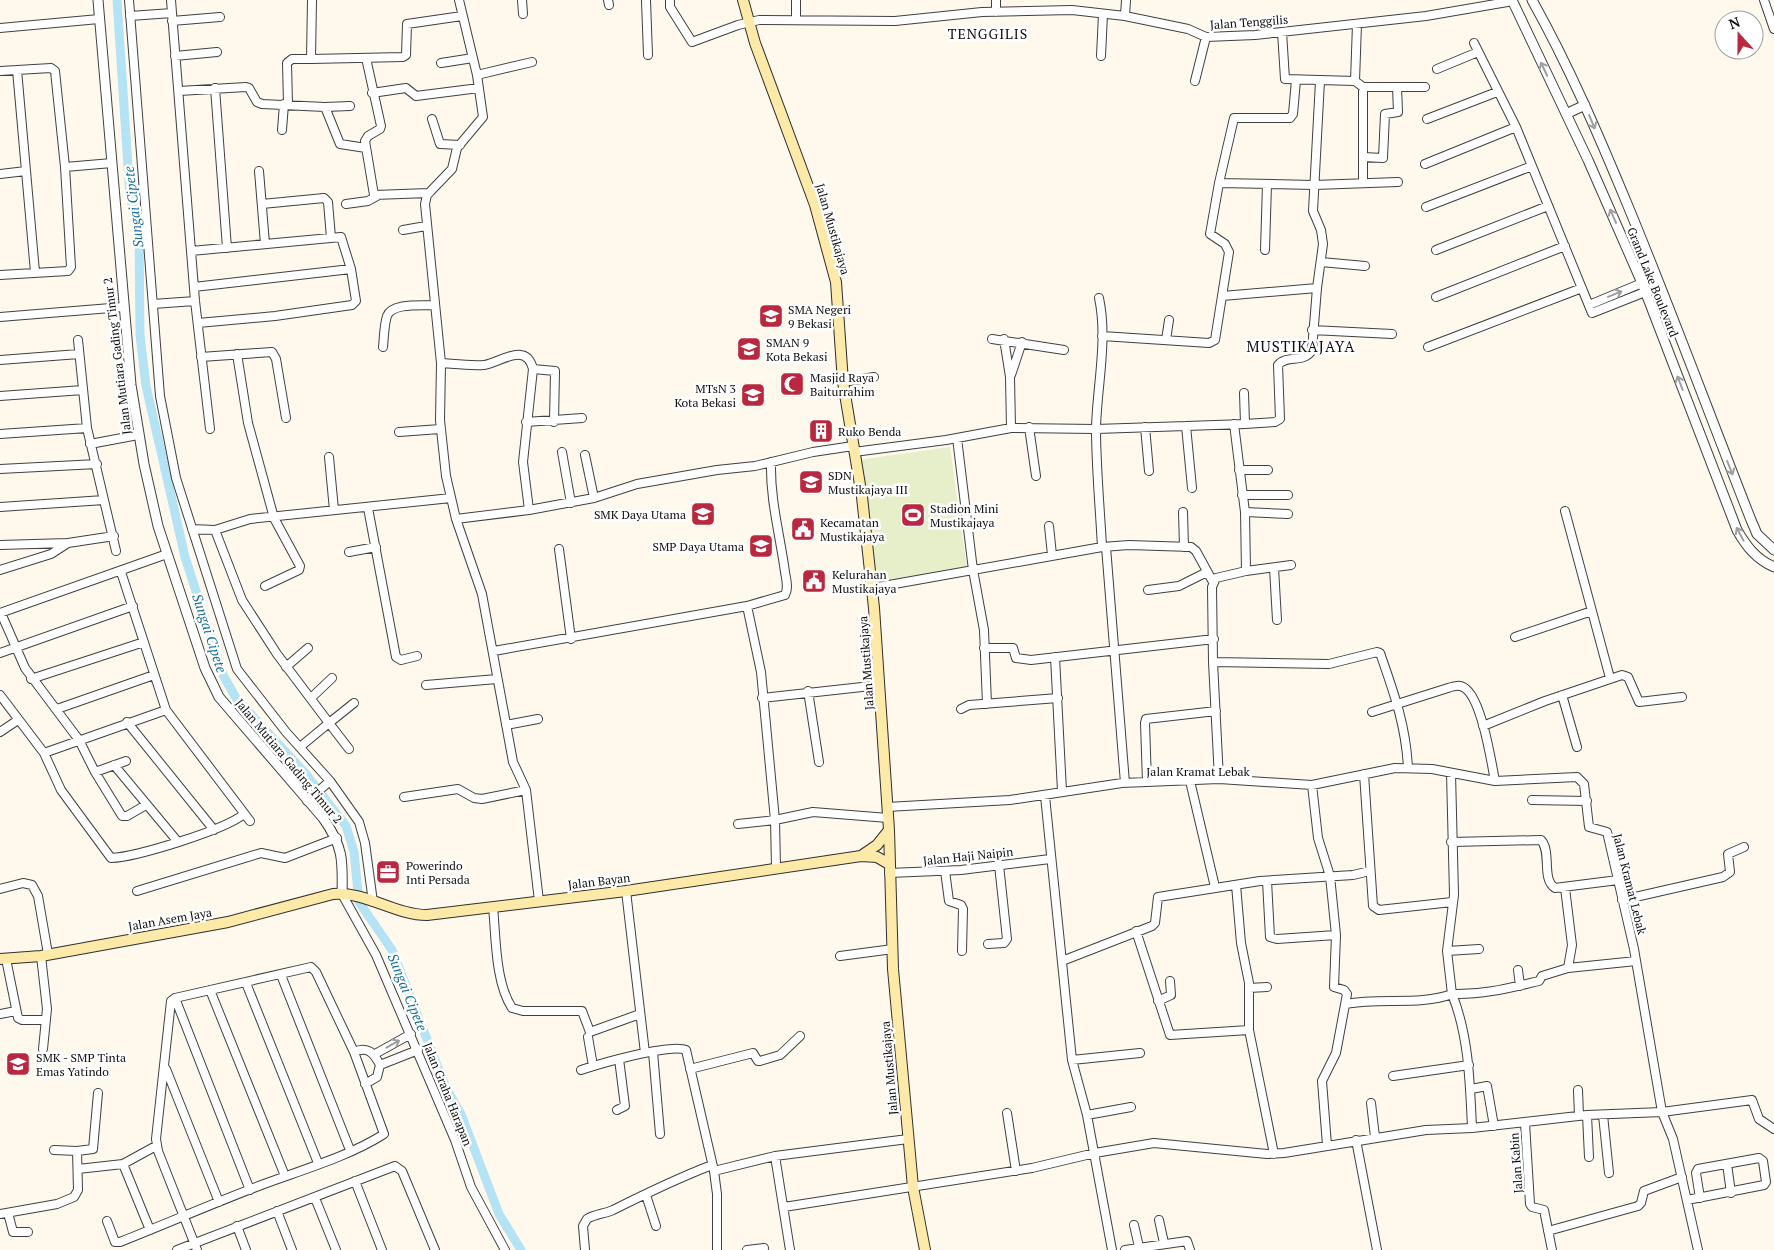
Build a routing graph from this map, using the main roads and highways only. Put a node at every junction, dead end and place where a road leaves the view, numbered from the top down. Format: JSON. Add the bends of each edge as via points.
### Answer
{"nodes":[{"id":1,"x":743,"y":0,"type":"edge"},
{"id":2,"x":889,"y":830,"type":"junction"},
{"id":3,"x":861,"y":856,"type":"junction"},
{"id":4,"x":889,"y":868,"type":"junction"},
{"id":5,"x":342,"y":894,"type":"joint"},
{"id":6,"x":3,"y":959,"type":"edge"},
{"id":7,"x":925,"y":1250,"type":"edge"}],
"edges":[{"from":1,"to":2,"type":"main road","name":"Jalan Mustikajaya","via":[[748,22],[815,206],[836,282],[843,382],[862,496],[872,588]]},
{"from":2,"to":3,"type":"main road","via":[[877,845]]},
{"from":2,"to":4,"type":"main road","name":"Jalan Mustikajaya"},
{"from":3,"to":4,"type":"main road","name":"Jalan Bayan","via":[[877,857]]},
{"from":3,"to":5,"type":"main road","name":"Jalan Bayan","via":[[626,891],[417,915]]},
{"from":4,"to":7,"type":"main road","name":"Jalan Mustikajaya","via":[[892,949],[908,1139]]},
{"from":5,"to":6,"type":"main road","name":"Jalan Asem Jaya","via":[[228,922],[45,955]]}]}
